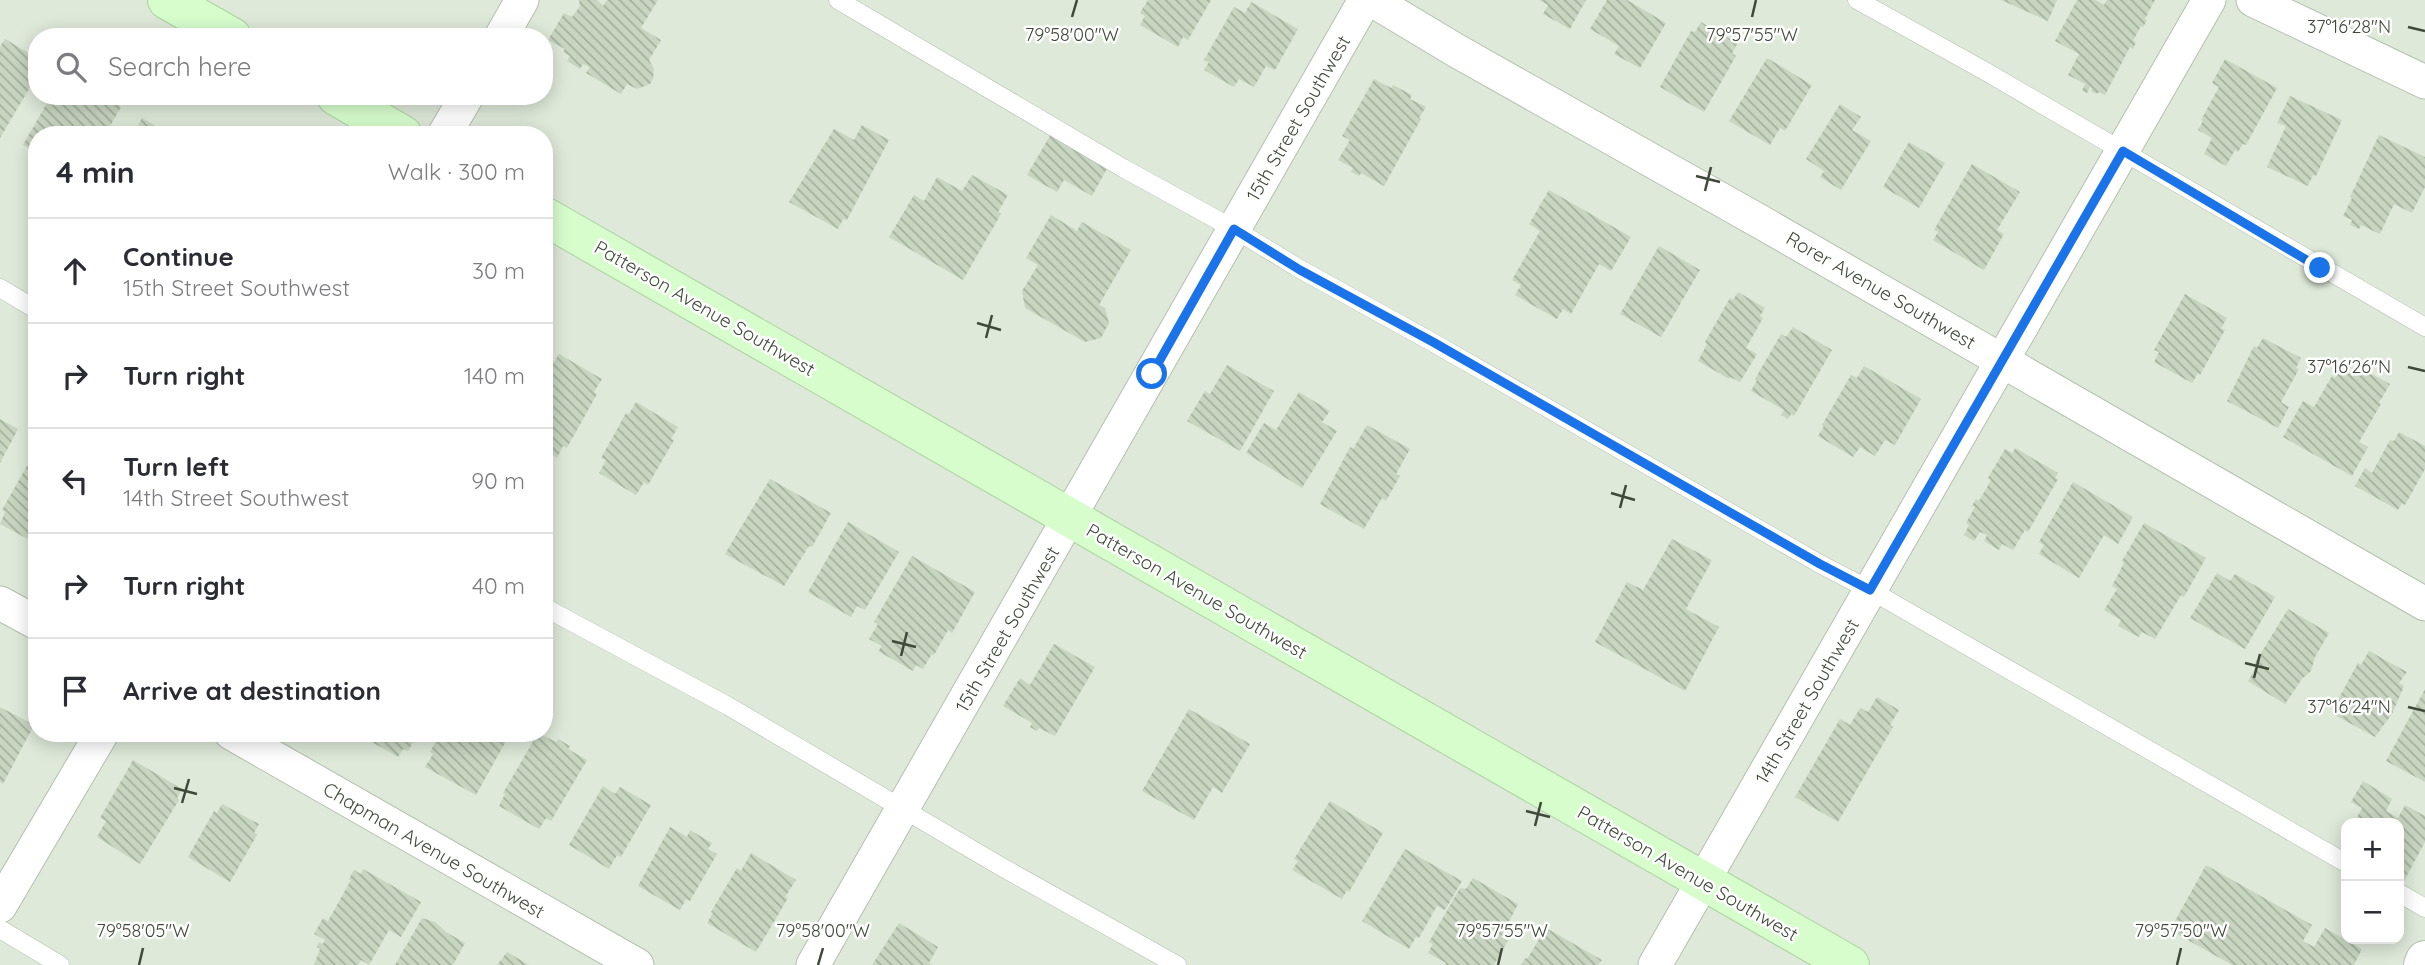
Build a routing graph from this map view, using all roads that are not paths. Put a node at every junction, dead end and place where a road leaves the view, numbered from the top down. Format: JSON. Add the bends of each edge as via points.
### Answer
{"nodes":[{"id":1,"x":167,"y":0,"type":"edge"},
{"id":2,"x":522,"y":0,"type":"edge"},
{"id":3,"x":838,"y":0,"type":"edge"},
{"id":4,"x":1365,"y":0,"type":"edge"},
{"id":5,"x":1372,"y":0,"type":"edge"},
{"id":6,"x":1857,"y":0,"type":"edge"},
{"id":7,"x":2209,"y":0,"type":"edge"},
{"id":8,"x":2253,"y":0,"type":"edge"},
{"id":9,"x":2304,"y":11,"type":"edge"},
{"id":10,"x":216,"y":28,"type":"edge"},
{"id":11,"x":506,"y":28,"type":"edge"},
{"id":12,"x":2425,"y":82,"type":"edge"},
{"id":13,"x":351,"y":105,"type":"edge"},
{"id":14,"x":462,"y":105,"type":"edge"},
{"id":15,"x":388,"y":126,"type":"edge"},
{"id":16,"x":449,"y":126,"type":"edge"},
{"id":17,"x":2123,"y":151,"type":"junction"},
{"id":18,"x":553,"y":221,"type":"edge"},
{"id":19,"x":1234,"y":229,"type":"junction"},
{"id":20,"x":0,"y":288,"type":"edge"},
{"id":21,"x":28,"y":305,"type":"edge"},
{"id":22,"x":2425,"y":327,"type":"edge"},
{"id":23,"x":2004,"y":361,"type":"junction"},
{"id":24,"x":1070,"y":519,"type":"junction"},
{"id":25,"x":1870,"y":590,"type":"junction"},
{"id":26,"x":0,"y":603,"type":"edge"},
{"id":27,"x":2425,"y":604,"type":"edge"},
{"id":28,"x":553,"y":612,"type":"edge"},
{"id":29,"x":28,"y":618,"type":"edge"},
{"id":30,"x":97,"y":742,"type":"edge"},
{"id":31,"x":247,"y":742,"type":"edge"},
{"id":32,"x":904,"y":810,"type":"junction"},
{"id":33,"x":2341,"y":860,"type":"edge"},
{"id":34,"x":1703,"y":882,"type":"junction"},
{"id":35,"x":2404,"y":896,"type":"edge"},
{"id":36,"x":0,"y":905,"type":"edge"},
{"id":37,"x":2425,"y":908,"type":"edge"},
{"id":38,"x":0,"y":929,"type":"edge"},
{"id":39,"x":60,"y":965,"type":"edge"},
{"id":40,"x":637,"y":965,"type":"edge"},
{"id":41,"x":813,"y":965,"type":"edge"},
{"id":42,"x":1177,"y":965,"type":"edge"},
{"id":43,"x":1655,"y":965,"type":"edge"},
{"id":44,"x":1850,"y":965,"type":"edge"}],
"edges":[{"from":1,"to":10,"type":"main road"},
{"from":2,"to":11,"type":"street"},
{"from":3,"to":19,"type":"lane"},
{"from":4,"to":19,"type":"street","name":"15th Street Southwest"},
{"from":5,"to":23,"type":"street","name":"Rorer Avenue Southwest"},
{"from":6,"to":17,"type":"lane"},
{"from":7,"to":17,"type":"street","name":"14th Street Southwest"},
{"from":8,"to":9,"type":"street"},
{"from":9,"to":12,"type":"street"},
{"from":13,"to":15,"type":"main road"},
{"from":14,"to":16,"type":"street"},
{"from":17,"to":22,"type":"lane"},
{"from":17,"to":23,"type":"street","name":"14th Street Southwest"},
{"from":18,"to":24,"type":"main road","name":"Patterson Avenue Southwest"},
{"from":19,"to":24,"type":"street","name":"15th Street Southwest"},
{"from":19,"to":25,"type":"lane"},
{"from":20,"to":21,"type":"lane"},
{"from":23,"to":25,"type":"street","name":"14th Street Southwest"},
{"from":23,"to":27,"type":"street","name":"Rorer Avenue Southwest"},
{"from":24,"to":32,"type":"street","name":"15th Street Southwest"},
{"from":24,"to":34,"type":"main road","name":"Patterson Avenue Southwest"},
{"from":25,"to":33,"type":"lane"},
{"from":25,"to":34,"type":"street","name":"14th Street Southwest"},
{"from":26,"to":29,"type":"street"},
{"from":28,"to":32,"type":"lane","via":[[727,706]]},
{"from":30,"to":36,"type":"street"},
{"from":31,"to":40,"type":"street","name":"Chapman Avenue Southwest"},
{"from":32,"to":41,"type":"street","name":"15th Street Southwest"},
{"from":32,"to":42,"type":"lane"},
{"from":34,"to":43,"type":"street","name":"14th Street Southwest"},
{"from":34,"to":44,"type":"main road","name":"Patterson Avenue Southwest"},
{"from":35,"to":37,"type":"lane"},
{"from":38,"to":39,"type":"lane"}]}
